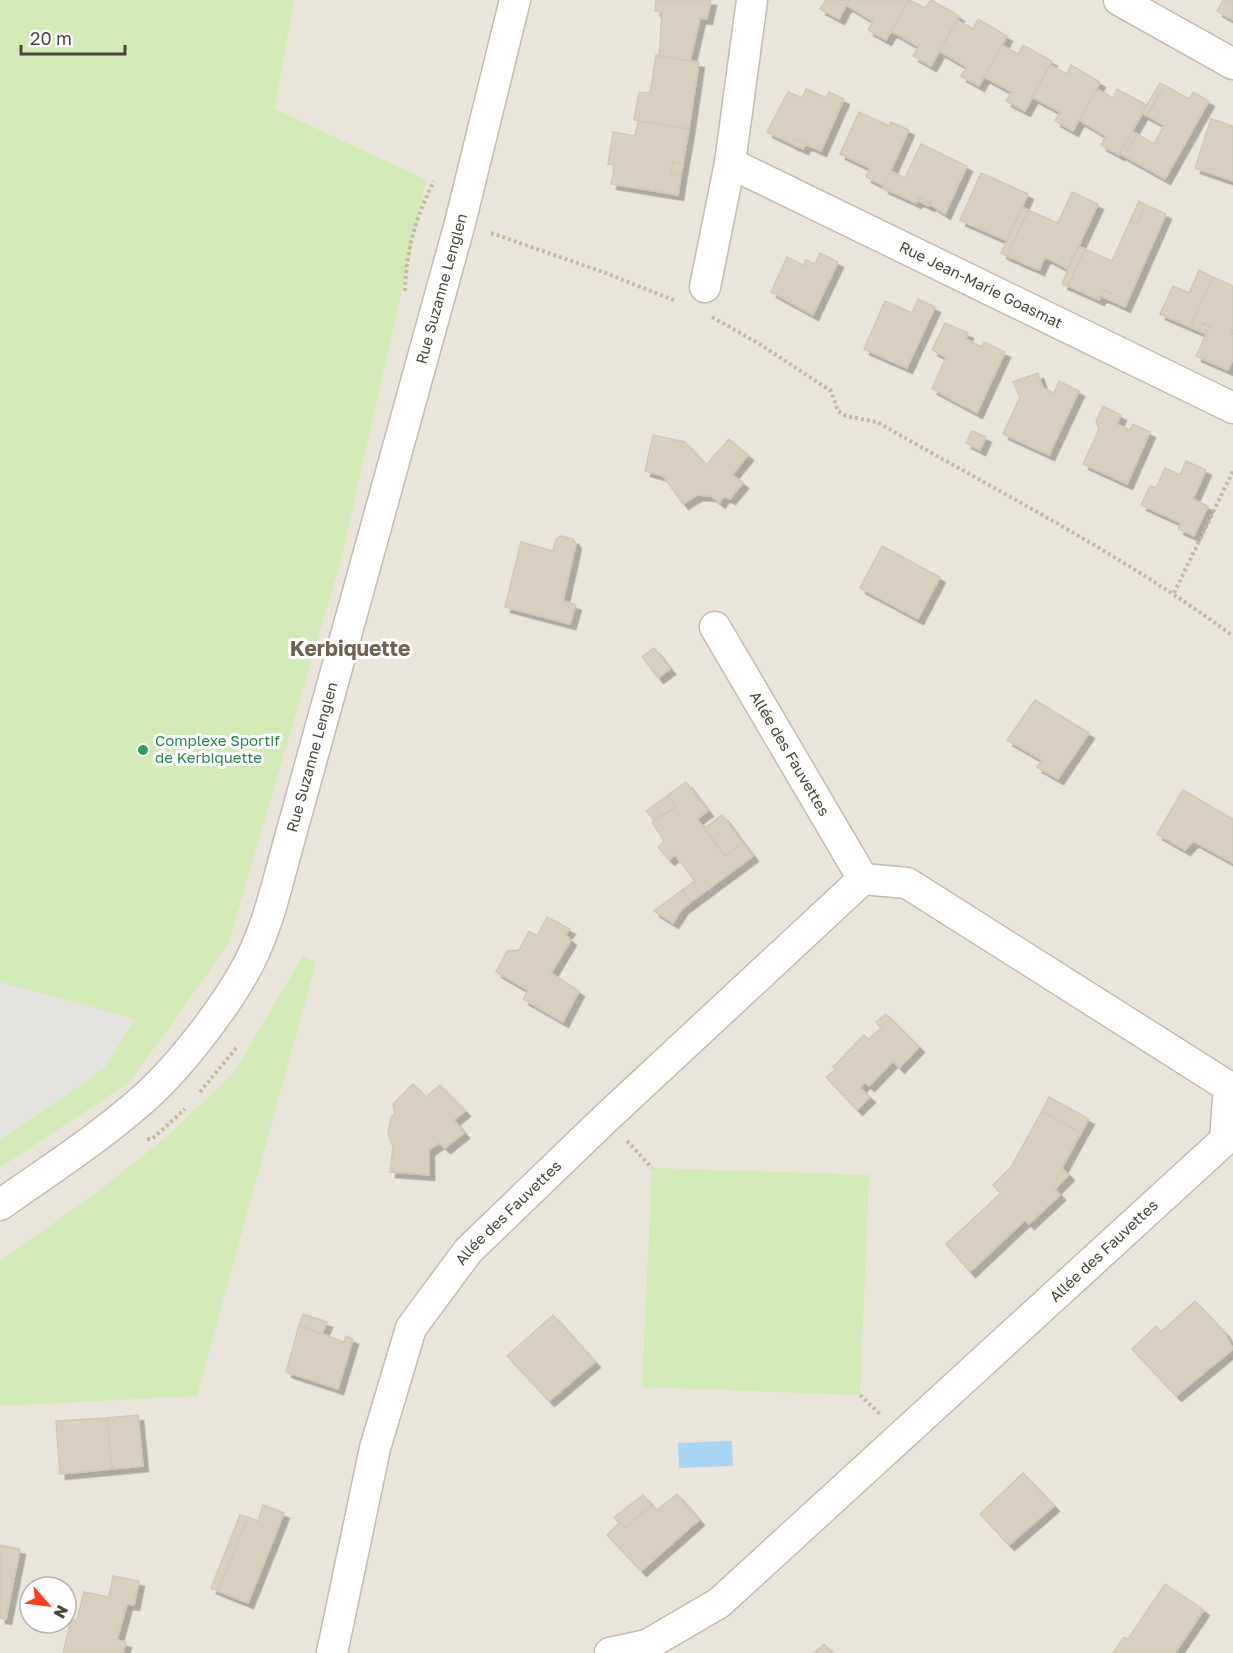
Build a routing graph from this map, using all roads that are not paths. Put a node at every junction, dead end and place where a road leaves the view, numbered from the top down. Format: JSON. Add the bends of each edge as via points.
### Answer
{"nodes":[{"id":1,"x":515,"y":0,"type":"edge"},
{"id":2,"x":752,"y":0,"type":"edge"},
{"id":3,"x":1119,"y":0,"type":"edge"},
{"id":4,"x":1233,"y":64,"type":"edge"},
{"id":5,"x":730,"y":163,"type":"junction"},
{"id":6,"x":698,"y":301,"type":"road end"},
{"id":7,"x":1233,"y":408,"type":"edge"},
{"id":8,"x":715,"y":627,"type":"dead end"},
{"id":9,"x":863,"y":879,"type":"junction"},
{"id":10,"x":0,"y":1204,"type":"edge"},
{"id":11,"x":332,"y":1653,"type":"edge"},
{"id":12,"x":610,"y":1653,"type":"edge"}],
"edges":[{"from":1,"to":10,"type":"street","name":"Rue Suzanne Lenglen","via":[[460,223],[307,777],[267,915],[244,973],[212,1021],[152,1091],[99,1135]]},
{"from":2,"to":5,"type":"street"},
{"from":3,"to":4,"type":"street"},
{"from":5,"to":6,"type":"street"},
{"from":5,"to":7,"type":"street","name":"Rue Jean-Marie Goasmat"},
{"from":8,"to":9,"type":"street","name":"Allée des Fauvettes"},
{"from":9,"to":11,"type":"street","name":"Allée des Fauvettes","via":[[468,1251],[411,1328],[375,1448]]},
{"from":9,"to":12,"type":"street","name":"Allée des Fauvettes","via":[[907,883],[1228,1087],[1225,1140],[719,1603],[647,1645]]}]}
